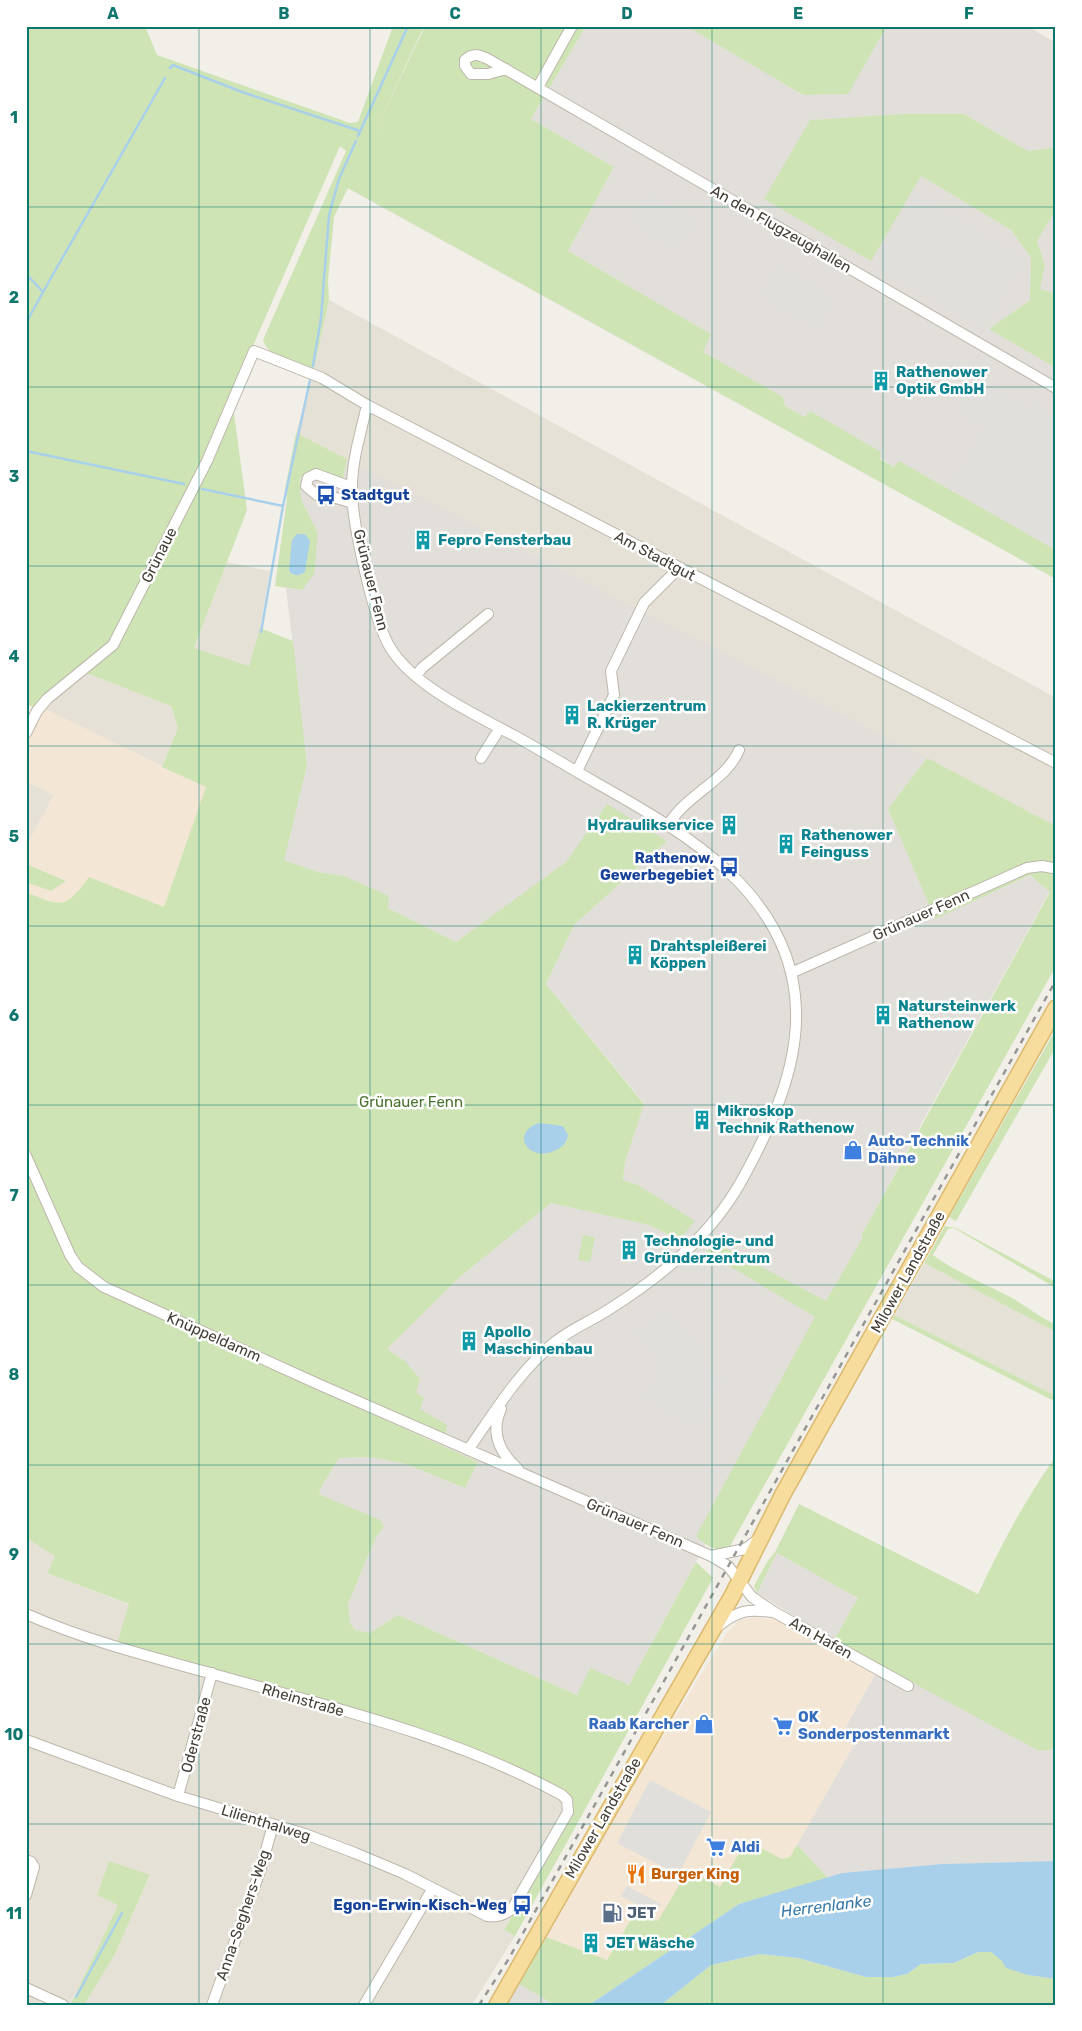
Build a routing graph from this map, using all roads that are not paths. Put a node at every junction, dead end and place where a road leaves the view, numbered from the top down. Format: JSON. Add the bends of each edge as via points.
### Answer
{"nodes":[{"id":1,"x":572,"y":26,"type":"edge"},
{"id":2,"x":506,"y":69,"type":"dead end"},
{"id":3,"x":538,"y":87,"type":"junction"},
{"id":4,"x":254,"y":351,"type":"joint"},
{"id":5,"x":1056,"y":388,"type":"edge"},
{"id":6,"x":367,"y":405,"type":"junction"},
{"id":7,"x":352,"y":486,"type":"junction"},
{"id":8,"x":353,"y":502,"type":"junction"},
{"id":9,"x":678,"y":568,"type":"junction"},
{"id":10,"x":488,"y":614,"type":"dead end"},
{"id":11,"x":416,"y":676,"type":"junction"},
{"id":12,"x":500,"y":728,"type":"junction"},
{"id":13,"x":26,"y":733,"type":"edge"},
{"id":14,"x":739,"y":750,"type":"dead end"},
{"id":15,"x":481,"y":758,"type":"dead end"},
{"id":16,"x":1056,"y":763,"type":"edge"},
{"id":17,"x":576,"y":771,"type":"junction"},
{"id":18,"x":669,"y":824,"type":"junction"},
{"id":19,"x":1053,"y":868,"type":"dead end"},
{"id":20,"x":791,"y":973,"type":"junction"},
{"id":21,"x":1056,"y":1008,"type":"edge"},
{"id":22,"x":26,"y":1156,"type":"edge"},
{"id":23,"x":508,"y":1395,"type":"junction"},
{"id":24,"x":468,"y":1450,"type":"junction"},
{"id":25,"x":523,"y":1474,"type":"junction"},
{"id":26,"x":762,"y":1538,"type":"junction"},
{"id":27,"x":711,"y":1556,"type":"junction"},
{"id":28,"x":740,"y":1582,"type":"junction"},
{"id":29,"x":774,"y":1612,"type":"junction"},
{"id":30,"x":26,"y":1614,"type":"edge"},
{"id":31,"x":711,"y":1632,"type":"junction"},
{"id":32,"x":212,"y":1674,"type":"junction"},
{"id":33,"x":908,"y":1686,"type":"dead end"},
{"id":34,"x":26,"y":1740,"type":"edge"},
{"id":35,"x":178,"y":1796,"type":"junction"},
{"id":36,"x":273,"y":1825,"type":"junction"},
{"id":37,"x":26,"y":1860,"type":"edge"},
{"id":38,"x":433,"y":1888,"type":"junction"},
{"id":39,"x":26,"y":1895,"type":"edge"},
{"id":40,"x":501,"y":1916,"type":"joint"},
{"id":41,"x":26,"y":1988,"type":"edge"},
{"id":42,"x":63,"y":2005,"type":"edge"},
{"id":43,"x":212,"y":2005,"type":"edge"},
{"id":44,"x":364,"y":2005,"type":"edge"},
{"id":45,"x":497,"y":2005,"type":"edge"}],
"edges":[{"from":1,"to":3,"type":"street"},
{"from":2,"to":3,"type":"street","name":"An den Flugzeughallen"},
{"from":3,"to":5,"type":"street","name":"An den Flugzeughallen"},
{"from":4,"to":6,"type":"street","name":"Am Stadtgut","via":[[322,378]]},
{"from":4,"to":13,"type":"street","name":"Grünaue","via":[[207,461],[113,646],[48,699]]},
{"from":6,"to":7,"type":"street","name":"Grünauer Fenn"},
{"from":6,"to":9,"type":"street","name":"Am Stadtgut"},
{"from":7,"to":8,"type":"street","name":"Grünauer Fenn"},
{"from":7,"to":8,"type":"street","via":[[316,474],[308,478],[306,486],[318,496]]},
{"from":8,"to":11,"type":"street","name":"Grünauer Fenn","via":[[361,550],[383,633],[397,658]]},
{"from":9,"to":16,"type":"street","name":"Am Stadtgut"},
{"from":9,"to":17,"type":"street","via":[[644,602],[611,671],[614,695]]},
{"from":10,"to":11,"type":"street"},
{"from":11,"to":12,"type":"street","name":"Grünauer Fenn"},
{"from":12,"to":15,"type":"street"},
{"from":12,"to":17,"type":"street","name":"Grünauer Fenn"},
{"from":14,"to":18,"type":"street","via":[[728,767],[688,800]]},
{"from":17,"to":18,"type":"street","name":"Grünauer Fenn"},
{"from":18,"to":20,"type":"street","name":"Grünauer Fenn","via":[[724,866],[751,895],[769,921]]},
{"from":19,"to":20,"type":"street","name":"Grünauer Fenn","via":[[1027,868]]},
{"from":20,"to":23,"type":"street","name":"Grünauer Fenn","via":[[796,1009],[791,1061],[772,1116],[732,1196],[714,1222],[675,1262],[628,1297],[556,1341],[535,1360]]},
{"from":21,"to":26,"type":"main road","name":"Milower Landstraße","via":[[783,1494]]},
{"from":22,"to":24,"type":"street","name":"Knüppeldamm","via":[[70,1255],[93,1281]]},
{"from":23,"to":24,"type":"street","name":"Grünauer Fenn"},
{"from":23,"to":25,"type":"street","name":"Grünauer Fenn","via":[[498,1415],[497,1441],[504,1456]]},
{"from":24,"to":25,"type":"street","name":"Grünauer Fenn"},
{"from":25,"to":27,"type":"street","name":"Grünauer Fenn"},
{"from":26,"to":27,"type":"street","via":[[745,1548]]},
{"from":26,"to":28,"type":"main road","name":"Milower Landstraße"},
{"from":27,"to":28,"type":"street","name":"Grünauer Fenn","via":[[728,1566]]},
{"from":28,"to":29,"type":"street","name":"Am Hafen","via":[[752,1597]]},
{"from":28,"to":31,"type":"main road","name":"Milower Landstraße"},
{"from":29,"to":31,"type":"street","name":"Milower Landstraße","via":[[748,1609],[732,1616]]},
{"from":29,"to":33,"type":"street","name":"Am Hafen"},
{"from":30,"to":32,"type":"street","name":"Rheinstraße","via":[[115,1648]]},
{"from":31,"to":45,"type":"main road","name":"Milower Landstraße"},
{"from":32,"to":35,"type":"street","name":"Oderstraße"},
{"from":32,"to":40,"type":"street","name":"Rheinstraße","via":[[400,1728],[516,1770],[562,1795],[568,1812],[512,1909]]},
{"from":34,"to":35,"type":"street","name":"Lilienthalweg"},
{"from":35,"to":36,"type":"street","name":"Lilienthalweg"},
{"from":36,"to":38,"type":"street","name":"Lilienthalweg","via":[[355,1853]]},
{"from":36,"to":43,"type":"street","name":"Anna-Seghers-Weg"},
{"from":37,"to":39,"type":"street","via":[[34,1868]]},
{"from":38,"to":40,"type":"street","name":"Lilienthalweg","via":[[487,1916]]},
{"from":38,"to":44,"type":"street"},
{"from":41,"to":42,"type":"street"}]}
